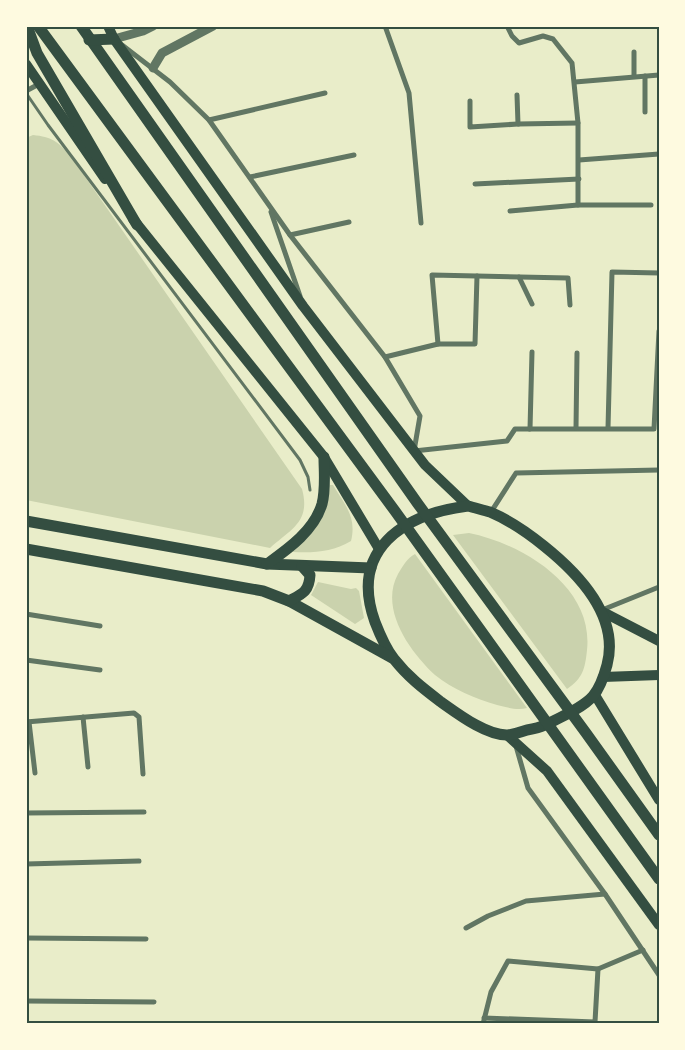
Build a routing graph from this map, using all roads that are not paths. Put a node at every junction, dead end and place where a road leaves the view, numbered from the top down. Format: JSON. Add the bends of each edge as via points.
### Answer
{"nodes":[{"id":1,"x":28,"y":26,"type":"edge"},
{"id":2,"x":38,"y":26,"type":"edge"},
{"id":3,"x":108,"y":26,"type":"edge"},
{"id":4,"x":213,"y":26,"type":"edge"},
{"id":5,"x":385,"y":26,"type":"edge"},
{"id":6,"x":507,"y":26,"type":"edge"},
{"id":7,"x":150,"y":27,"type":"edge"},
{"id":8,"x":85,"y":31,"type":"edge"},
{"id":9,"x":114,"y":39,"type":"junction"},
{"id":10,"x":634,"y":52,"type":"dead end"},
{"id":11,"x":26,"y":64,"type":"edge"},
{"id":12,"x":153,"y":68,"type":"junction"},
{"id":13,"x":659,"y":75,"type":"edge"},
{"id":14,"x":634,"y":76,"type":"junction"},
{"id":15,"x":645,"y":76,"type":"junction"},
{"id":16,"x":575,"y":82,"type":"junction"},
{"id":17,"x":39,"y":84,"type":"junction"},
{"id":18,"x":26,"y":92,"type":"edge"},
{"id":19,"x":325,"y":93,"type":"dead end"},
{"id":20,"x":517,"y":95,"type":"dead end"},
{"id":21,"x":470,"y":101,"type":"dead end"},
{"id":22,"x":645,"y":112,"type":"dead end"},
{"id":23,"x":209,"y":120,"type":"junction"},
{"id":24,"x":578,"y":123,"type":"junction"},
{"id":25,"x":518,"y":124,"type":"junction"},
{"id":26,"x":659,"y":154,"type":"edge"},
{"id":27,"x":354,"y":155,"type":"dead end"},
{"id":28,"x":579,"y":160,"type":"junction"},
{"id":29,"x":250,"y":177,"type":"junction"},
{"id":30,"x":579,"y":179,"type":"junction"},
{"id":31,"x":475,"y":184,"type":"dead end"},
{"id":32,"x":578,"y":204,"type":"junction"},
{"id":33,"x":269,"y":205,"type":"junction"},
{"id":34,"x":650,"y":205,"type":"dead end"},
{"id":35,"x":510,"y":211,"type":"dead end"},
{"id":36,"x":349,"y":222,"type":"dead end"},
{"id":37,"x":421,"y":223,"type":"dead end"},
{"id":38,"x":137,"y":225,"type":"junction"},
{"id":39,"x":290,"y":236,"type":"junction"},
{"id":40,"x":659,"y":272,"type":"edge"},
{"id":41,"x":477,"y":276,"type":"junction"},
{"id":42,"x":519,"y":276,"type":"junction"},
{"id":43,"x":532,"y":304,"type":"dead end"},
{"id":44,"x":570,"y":305,"type":"dead end"},
{"id":45,"x":304,"y":306,"type":"junction"},
{"id":46,"x":659,"y":331,"type":"edge"},
{"id":47,"x":438,"y":344,"type":"junction"},
{"id":48,"x":532,"y":352,"type":"dead end"},
{"id":49,"x":577,"y":353,"type":"dead end"},
{"id":50,"x":385,"y":357,"type":"junction"},
{"id":51,"x":576,"y":428,"type":"junction"},
{"id":52,"x":608,"y":428,"type":"junction"},
{"id":53,"x":530,"y":429,"type":"junction"},
{"id":54,"x":414,"y":452,"type":"junction"},
{"id":55,"x":324,"y":457,"type":"junction"},
{"id":56,"x":659,"y":470,"type":"edge"},
{"id":57,"x":310,"y":490,"type":"dead end"},
{"id":58,"x":468,"y":506,"type":"junction"},
{"id":59,"x":490,"y":512,"type":"junction"},
{"id":60,"x":26,"y":521,"type":"edge"},
{"id":61,"x":26,"y":549,"type":"edge"},
{"id":62,"x":379,"y":550,"type":"junction"},
{"id":63,"x":267,"y":564,"type":"junction"},
{"id":64,"x":302,"y":566,"type":"junction"},
{"id":65,"x":371,"y":568,"type":"junction"},
{"id":66,"x":659,"y":587,"type":"edge"},
{"id":67,"x":288,"y":601,"type":"junction"},
{"id":68,"x":601,"y":611,"type":"junction"},
{"id":69,"x":26,"y":614,"type":"edge"},
{"id":70,"x":100,"y":626,"type":"dead end"},
{"id":71,"x":659,"y":641,"type":"edge"},
{"id":72,"x":393,"y":658,"type":"junction"},
{"id":73,"x":26,"y":660,"type":"edge"},
{"id":74,"x":100,"y":670,"type":"dead end"},
{"id":75,"x":659,"y":675,"type":"edge"},
{"id":76,"x":604,"y":677,"type":"junction"},
{"id":77,"x":591,"y":698,"type":"junction"},
{"id":78,"x":83,"y":716,"type":"junction"},
{"id":79,"x":28,"y":722,"type":"edge"},
{"id":80,"x":511,"y":739,"type":"junction"},
{"id":81,"x":88,"y":767,"type":"dead end"},
{"id":82,"x":35,"y":773,"type":"dead end"},
{"id":83,"x":143,"y":774,"type":"dead end"},
{"id":84,"x":659,"y":800,"type":"edge"},
{"id":85,"x":144,"y":812,"type":"dead end"},
{"id":86,"x":26,"y":813,"type":"edge"},
{"id":87,"x":659,"y":835,"type":"edge"},
{"id":88,"x":139,"y":861,"type":"dead end"},
{"id":89,"x":26,"y":864,"type":"edge"},
{"id":90,"x":659,"y":879,"type":"edge"},
{"id":91,"x":605,"y":894,"type":"junction"},
{"id":92,"x":659,"y":925,"type":"edge"},
{"id":93,"x":466,"y":928,"type":"dead end"},
{"id":94,"x":26,"y":938,"type":"edge"},
{"id":95,"x":146,"y":939,"type":"dead end"},
{"id":96,"x":643,"y":950,"type":"junction"},
{"id":97,"x":598,"y":969,"type":"junction"},
{"id":98,"x":659,"y":975,"type":"edge"},
{"id":99,"x":26,"y":1001,"type":"edge"},
{"id":100,"x":154,"y":1002,"type":"dead end"},
{"id":101,"x":483,"y":1021,"type":"edge"}],
"edges":[{"from":1,"to":38,"type":"main road","via":[[37,53]]},
{"from":2,"to":90,"type":"main road","via":[[389,503]]},
{"from":3,"to":9,"type":"main road"},
{"from":4,"to":12,"type":"street","via":[[162,53]]},
{"from":5,"to":37,"type":"street","via":[[409,93]]},
{"from":6,"to":16,"type":"street","via":[[519,43],[543,36],[553,39],[572,62]]},
{"from":7,"to":9,"type":"street"},
{"from":8,"to":9,"type":"main road"},
{"from":8,"to":87,"type":"main road","via":[[418,504]]},
{"from":9,"to":12,"type":"street"},
{"from":9,"to":45,"type":"main road"},
{"from":10,"to":14,"type":"street"},
{"from":11,"to":17,"type":"main road"},
{"from":12,"to":23,"type":"street"},
{"from":13,"to":15,"type":"street"},
{"from":14,"to":15,"type":"street"},
{"from":14,"to":16,"type":"street"},
{"from":15,"to":22,"type":"street"},
{"from":16,"to":24,"type":"street"},
{"from":17,"to":18,"type":"street"},
{"from":17,"to":38,"type":"main road"},
{"from":18,"to":57,"type":"lane","via":[[300,460]]},
{"from":19,"to":23,"type":"street"},
{"from":20,"to":25,"type":"street"},
{"from":21,"to":25,"type":"street","via":[[470,127]]},
{"from":23,"to":29,"type":"street"},
{"from":24,"to":25,"type":"street"},
{"from":24,"to":28,"type":"street"},
{"from":26,"to":28,"type":"street"},
{"from":27,"to":29,"type":"street"},
{"from":28,"to":30,"type":"street"},
{"from":29,"to":33,"type":"street"},
{"from":30,"to":31,"type":"street"},
{"from":30,"to":32,"type":"street"},
{"from":32,"to":34,"type":"street"},
{"from":32,"to":35,"type":"street"},
{"from":33,"to":39,"type":"street"},
{"from":33,"to":45,"type":"street"},
{"from":36,"to":39,"type":"street"},
{"from":38,"to":55,"type":"main road"},
{"from":39,"to":50,"type":"street"},
{"from":40,"to":52,"type":"street","via":[[612,272]]},
{"from":41,"to":42,"type":"street"},
{"from":41,"to":47,"type":"street","via":[[475,344]]},
{"from":41,"to":47,"type":"street","via":[[432,275]]},
{"from":42,"to":43,"type":"street"},
{"from":42,"to":44,"type":"street","via":[[568,278]]},
{"from":45,"to":54,"type":"main road"},
{"from":46,"to":52,"type":"street","via":[[654,429]]},
{"from":47,"to":50,"type":"street"},
{"from":48,"to":53,"type":"street"},
{"from":49,"to":51,"type":"street"},
{"from":50,"to":54,"type":"street","via":[[420,416]]},
{"from":51,"to":52,"type":"street"},
{"from":51,"to":53,"type":"street"},
{"from":53,"to":54,"type":"street","via":[[515,429],[507,441]]},
{"from":54,"to":58,"type":"main road"},
{"from":55,"to":62,"type":"main road"},
{"from":55,"to":63,"type":"main road","via":[[322,504],[314,520],[288,549]]},
{"from":56,"to":59,"type":"street","via":[[516,473]]},
{"from":58,"to":59,"type":"main road"},
{"from":58,"to":62,"type":"main road","via":[[417,519],[388,539]]},
{"from":59,"to":68,"type":"main road","via":[[525,531],[559,558],[586,586]]},
{"from":60,"to":63,"type":"main road"},
{"from":61,"to":67,"type":"main road","via":[[263,591]]},
{"from":62,"to":65,"type":"main road"},
{"from":63,"to":64,"type":"main road"},
{"from":64,"to":65,"type":"main road"},
{"from":64,"to":67,"type":"main road","via":[[310,575],[310,584],[304,593]]},
{"from":65,"to":72,"type":"main road","via":[[368,583],[370,609]]},
{"from":66,"to":68,"type":"street"},
{"from":67,"to":72,"type":"main road"},
{"from":68,"to":71,"type":"main road"},
{"from":68,"to":76,"type":"main road","via":[[610,653]]},
{"from":69,"to":70,"type":"street"},
{"from":72,"to":80,"type":"main road","via":[[414,682],[468,722]]},
{"from":73,"to":74,"type":"street"},
{"from":75,"to":76,"type":"main road"},
{"from":76,"to":77,"type":"main road"},
{"from":77,"to":80,"type":"main road","via":[[542,726]]},
{"from":77,"to":84,"type":"main road"},
{"from":78,"to":79,"type":"street"},
{"from":78,"to":81,"type":"street"},
{"from":78,"to":83,"type":"street","via":[[134,713],[139,717]]},
{"from":79,"to":82,"type":"street"},
{"from":80,"to":91,"type":"street","via":[[528,788]]},
{"from":80,"to":92,"type":"main road","via":[[547,771]]},
{"from":85,"to":86,"type":"street"},
{"from":88,"to":89,"type":"street"},
{"from":91,"to":93,"type":"street","via":[[526,901]]},
{"from":91,"to":96,"type":"street"},
{"from":94,"to":95,"type":"street"},
{"from":96,"to":97,"type":"street"},
{"from":96,"to":98,"type":"street"},
{"from":97,"to":101,"type":"street","via":[[508,961],[491,992]]},
{"from":97,"to":101,"type":"street","via":[[595,1022]]},
{"from":99,"to":100,"type":"street"}]}
